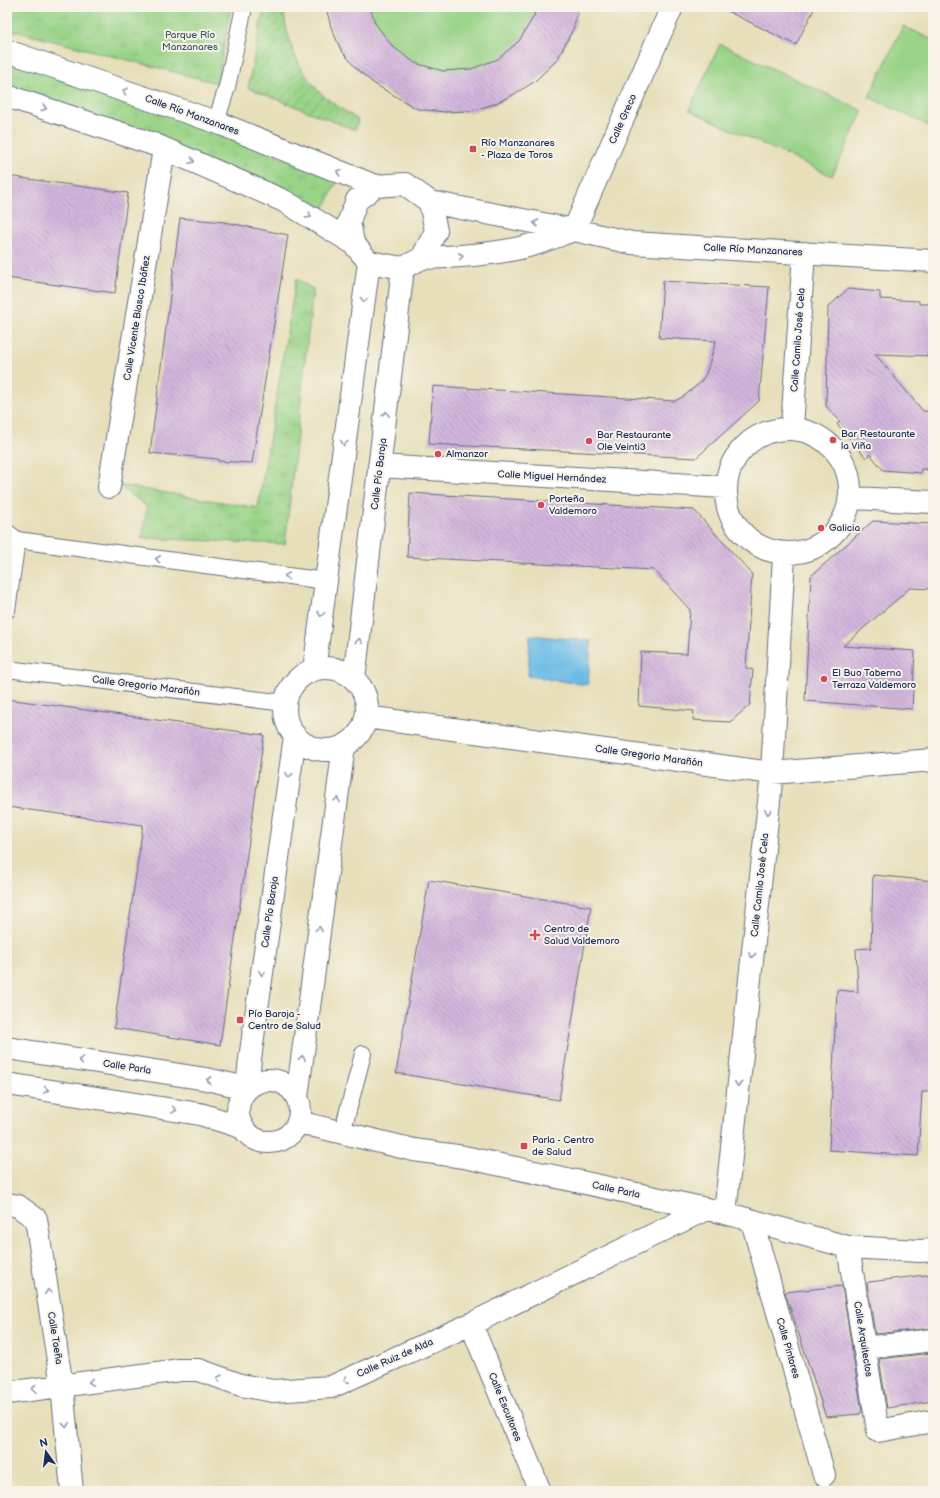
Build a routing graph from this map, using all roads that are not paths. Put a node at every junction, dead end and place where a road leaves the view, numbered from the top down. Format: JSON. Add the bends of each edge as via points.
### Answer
{"nodes":[{"id":1,"x":244,"y":7,"type":"edge"},
{"id":2,"x":672,"y":7,"type":"edge"},
{"id":3,"x":7,"y":51,"type":"edge"},
{"id":4,"x":7,"y":96,"type":"edge"},
{"id":5,"x":216,"y":122,"type":"junction"},
{"id":6,"x":164,"y":149,"type":"junction"},
{"id":7,"x":375,"y":186,"type":"junction"},
{"id":8,"x":430,"y":202,"type":"junction"},
{"id":9,"x":574,"y":230,"type":"junction"},
{"id":10,"x":353,"y":243,"type":"junction"},
{"id":11,"x":804,"y":253,"type":"junction"},
{"id":12,"x":422,"y":258,"type":"junction"},
{"id":13,"x":933,"y":261,"type":"edge"},
{"id":14,"x":369,"y":262,"type":"junction"},
{"id":15,"x":402,"y":268,"type":"junction"},
{"id":16,"x":792,"y":427,"type":"junction"},
{"id":17,"x":379,"y":466,"type":"junction"},
{"id":18,"x":109,"y":487,"type":"dead end"},
{"id":19,"x":724,"y":487,"type":"junction"},
{"id":20,"x":853,"y":498,"type":"junction"},
{"id":21,"x":933,"y":502,"type":"edge"},
{"id":22,"x":12,"y":536,"type":"edge"},
{"id":23,"x":784,"y":555,"type":"junction"},
{"id":24,"x":326,"y":581,"type":"junction"},
{"id":25,"x":7,"y":610,"type":"edge"},
{"id":26,"x":7,"y":669,"type":"edge"},
{"id":27,"x":314,"y":670,"type":"junction"},
{"id":28,"x":354,"y":680,"type":"junction"},
{"id":29,"x":285,"y":703,"type":"junction"},
{"id":30,"x":366,"y":717,"type":"junction"},
{"id":31,"x":295,"y":736,"type":"junction"},
{"id":32,"x":344,"y":746,"type":"junction"},
{"id":33,"x":933,"y":760,"type":"edge"},
{"id":34,"x":772,"y":773,"type":"junction"},
{"id":35,"x":7,"y":1048,"type":"edge"},
{"id":36,"x":363,"y":1054,"type":"dead end"},
{"id":37,"x":7,"y":1084,"type":"edge"},
{"id":38,"x":247,"y":1088,"type":"junction"},
{"id":39,"x":297,"y":1096,"type":"junction"},
{"id":40,"x":298,"y":1122,"type":"junction"},
{"id":41,"x":241,"y":1127,"type":"junction"},
{"id":42,"x":342,"y":1133,"type":"junction"},
{"id":43,"x":7,"y":1204,"type":"edge"},
{"id":44,"x":715,"y":1211,"type":"junction"},
{"id":45,"x":752,"y":1221,"type":"junction"},
{"id":46,"x":848,"y":1248,"type":"junction"},
{"id":47,"x":933,"y":1250,"type":"edge"},
{"id":48,"x":471,"y":1324,"type":"junction"},
{"id":49,"x":933,"y":1340,"type":"edge"},
{"id":50,"x":864,"y":1348,"type":"junction"},
{"id":51,"x":62,"y":1386,"type":"junction"},
{"id":52,"x":7,"y":1393,"type":"edge"},
{"id":53,"x":933,"y":1421,"type":"edge"},
{"id":54,"x":824,"y":1475,"type":"dead end"},
{"id":55,"x":72,"y":1491,"type":"edge"},
{"id":56,"x":540,"y":1491,"type":"edge"}],
"edges":[{"from":1,"to":5,"type":"lane","via":[[227,87]]},
{"from":2,"to":9,"type":"street","name":"Calle Greco"},
{"from":5,"to":3,"type":"street","name":"Calle Río Manzanares","one_way":true},
{"from":4,"to":6,"type":"street","one_way":true},
{"from":7,"to":5,"type":"street","name":"Calle Río Manzanares","one_way":true},
{"from":6,"to":10,"type":"street","one_way":true,"via":[[284,201]]},
{"from":6,"to":18,"type":"street","name":"Calle Vicente Blasco Ibáñez"},
{"from":7,"to":8,"type":"street","via":[[405,184]]},
{"from":7,"to":10,"type":"street","via":[[357,200],[349,221]]},
{"from":9,"to":8,"type":"street","name":"Calle Río Manzanares","one_way":true},
{"from":8,"to":12,"type":"street","via":[[436,231]]},
{"from":9,"to":11,"type":"street","name":"Calle Río Manzanares","via":[[632,243]]},
{"from":12,"to":9,"type":"street","one_way":true,"via":[[457,257],[523,247]]},
{"from":10,"to":14,"type":"street"},
{"from":11,"to":13,"type":"street","name":"Calle Río Manzanares"},
{"from":11,"to":16,"type":"street","name":"Calle Camilo José Cela"},
{"from":12,"to":15,"type":"street"},
{"from":14,"to":15,"type":"street"},
{"from":14,"to":24,"type":"street","one_way":true},
{"from":17,"to":15,"type":"street","name":"Calle Pío Baroja","one_way":true},
{"from":16,"to":19,"type":"street","via":[[773,429],[733,458]]},
{"from":16,"to":20,"type":"street","via":[[822,436],[851,475]]},
{"from":17,"to":19,"type":"street","name":"Calle Miguel Hernández"},
{"from":28,"to":17,"type":"street","name":"Calle Pío Baroja","one_way":true},
{"from":19,"to":23,"type":"street","via":[[726,507],[755,546]]},
{"from":20,"to":21,"type":"street"},
{"from":20,"to":23,"type":"street","via":[[844,524],[804,554]]},
{"from":24,"to":22,"type":"lane","one_way":true},
{"from":22,"to":25,"type":"lane"},
{"from":23,"to":34,"type":"street","name":"Calle Camilo José Cela"},
{"from":24,"to":27,"type":"street","one_way":true},
{"from":26,"to":29,"type":"lane","name":"Calle Gregorio Marañón"},
{"from":27,"to":28,"type":"street","via":[[335,669]]},
{"from":27,"to":29,"type":"street","via":[[294,683]]},
{"from":28,"to":30,"type":"street","via":[[364,697]]},
{"from":29,"to":31,"type":"street","via":[[288,726]]},
{"from":30,"to":32,"type":"street","via":[[362,729]]},
{"from":30,"to":34,"type":"street","name":"Calle Gregorio Marañón"},
{"from":31,"to":32,"type":"street","via":[[305,745],[318,749],[331,750]]},
{"from":31,"to":38,"type":"street","name":"Calle Pío Baroja","one_way":true},
{"from":39,"to":32,"type":"street","one_way":true},
{"from":33,"to":34,"type":"street","name":"Calle Gregorio Marañón"},
{"from":34,"to":44,"type":"street","name":"Calle Camilo José Cela","one_way":true},
{"from":38,"to":35,"type":"street","name":"Calle Parla","one_way":true,"via":[[206,1079]]},
{"from":36,"to":42,"type":"lane"},
{"from":37,"to":41,"type":"street","one_way":true,"via":[[200,1114]]},
{"from":38,"to":39,"type":"street","via":[[260,1081],[274,1080],[287,1086]]},
{"from":38,"to":41,"type":"street","via":[[239,1100],[237,1113]]},
{"from":39,"to":40,"type":"street","via":[[300,1109]]},
{"from":40,"to":41,"type":"street","via":[[290,1134],[278,1141],[264,1142],[251,1137]]},
{"from":40,"to":42,"type":"street","name":"Calle Parla"},
{"from":42,"to":44,"type":"street","name":"Calle Parla"},
{"from":51,"to":43,"type":"street","name":"Calle Taeña","one_way":true,"via":[[36,1219],[18,1206]]},
{"from":44,"to":45,"type":"street","name":"Calle Parla"},
{"from":44,"to":48,"type":"street","name":"Calle Ruiz de Alda"},
{"from":45,"to":46,"type":"street","name":"Calle Parla"},
{"from":45,"to":54,"type":"street","name":"Calle Pintores"},
{"from":46,"to":47,"type":"street","name":"Calle Parla"},
{"from":46,"to":50,"type":"street","name":"Calle Arquitectos"},
{"from":48,"to":51,"type":"street","name":"Calle Ruiz de Alda","one_way":true,"via":[[331,1386],[273,1391],[242,1385],[199,1370],[180,1370]]},
{"from":48,"to":56,"type":"street","name":"Calle Escultores"},
{"from":49,"to":50,"type":"street"},
{"from":50,"to":53,"type":"street","name":"Calle Arquitectos","via":[[878,1431]]},
{"from":51,"to":52,"type":"street","name":"Calle Ruiz de Alda","one_way":true},
{"from":51,"to":55,"type":"street","name":"Calle Taeña","one_way":true}]}
